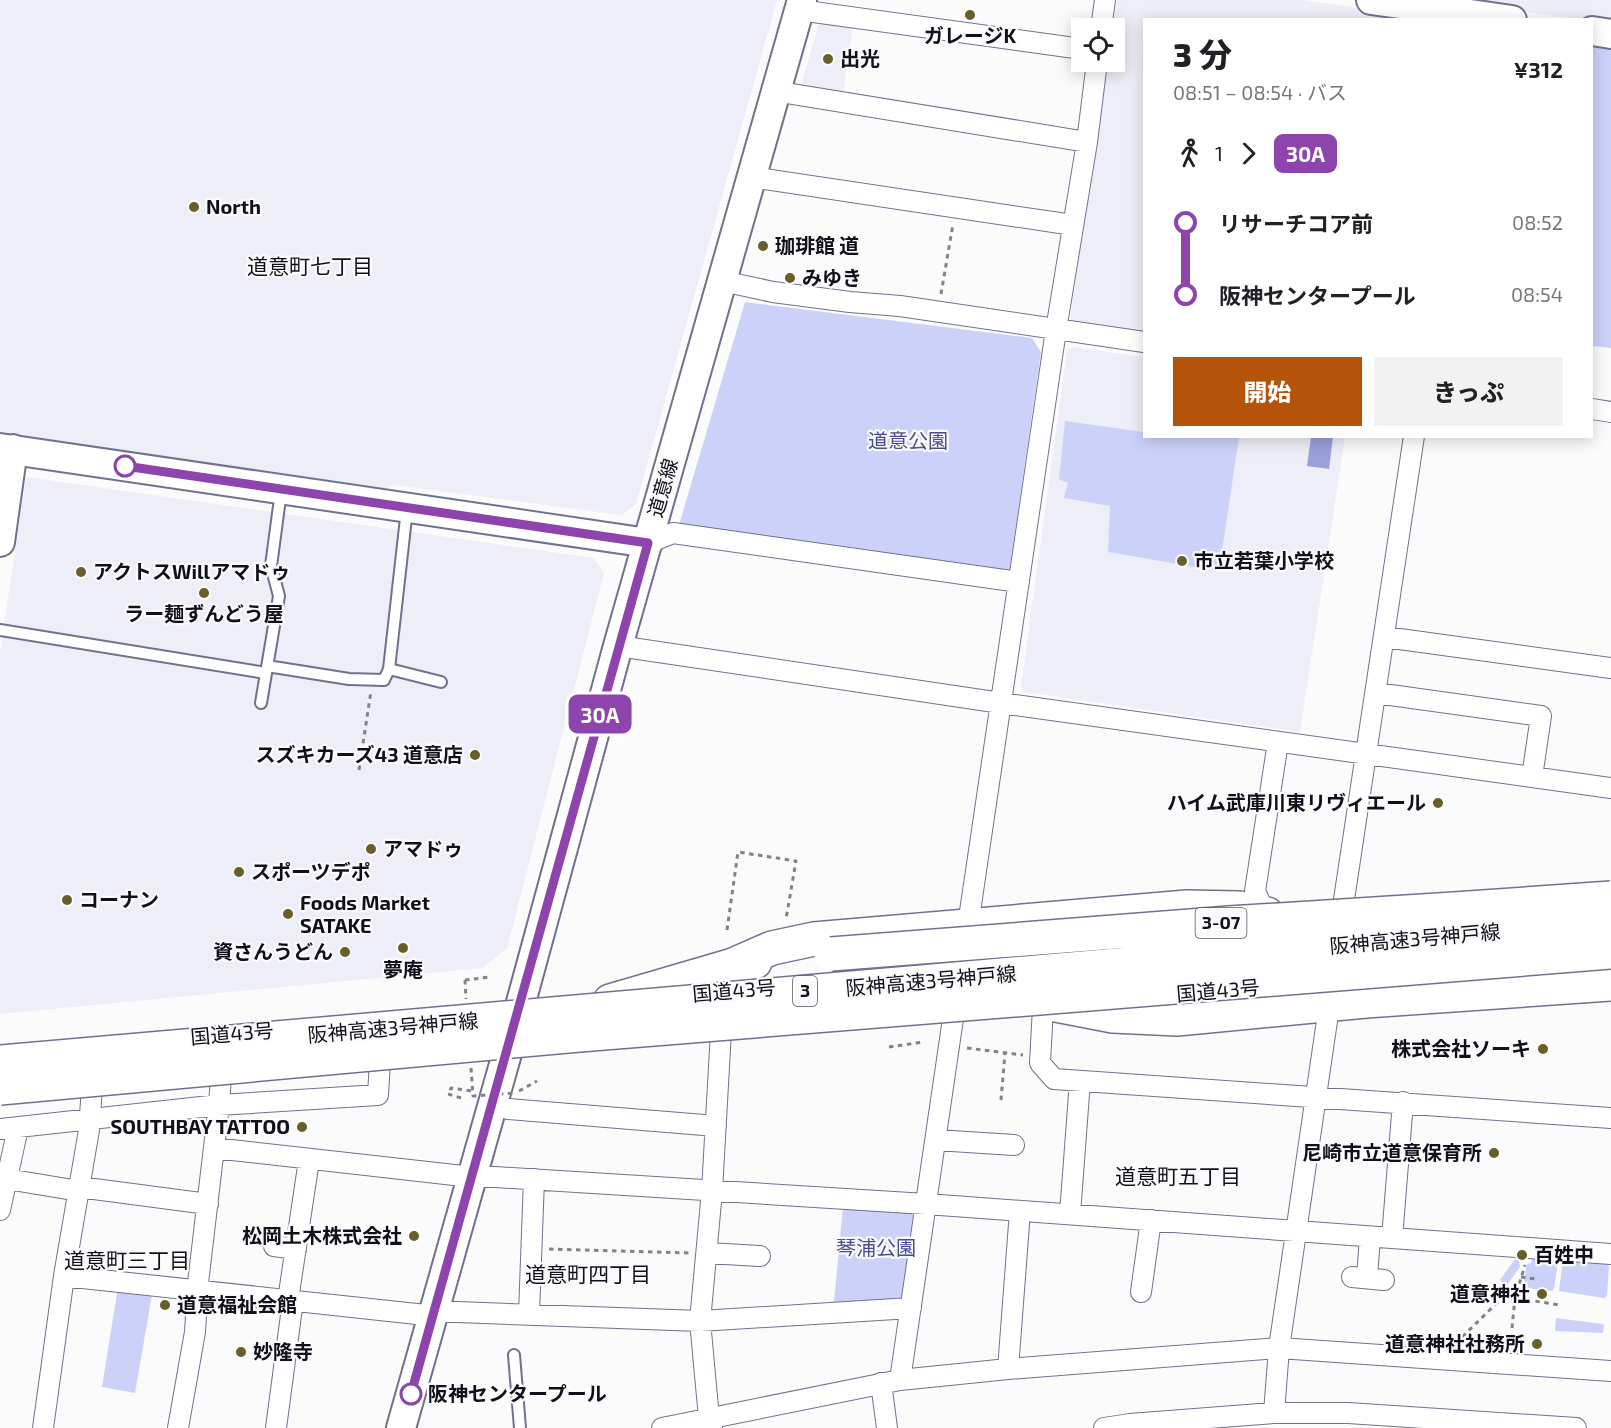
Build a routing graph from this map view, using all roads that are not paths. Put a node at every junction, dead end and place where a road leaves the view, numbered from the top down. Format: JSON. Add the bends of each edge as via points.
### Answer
{"nodes":[{"id":1,"x":1105,"y":0,"type":"edge"},
{"id":2,"x":1371,"y":0,"type":"edge"},
{"id":3,"x":800,"y":5,"type":"edge"},
{"id":4,"x":1473,"y":11,"type":"edge"},
{"id":5,"x":1102,"y":18,"type":"edge"},
{"id":6,"x":1503,"y":18,"type":"edge"},
{"id":7,"x":1593,"y":31,"type":"edge"},
{"id":8,"x":1611,"y":34,"type":"edge"},
{"id":9,"x":1071,"y":47,"type":"edge"},
{"id":10,"x":1096,"y":72,"type":"edge"},
{"id":11,"x":774,"y":91,"type":"junction"},
{"id":12,"x":1087,"y":142,"type":"junction"},
{"id":13,"x":751,"y":177,"type":"junction"},
{"id":14,"x":1073,"y":225,"type":"junction"},
{"id":15,"x":722,"y":281,"type":"junction"},
{"id":16,"x":1056,"y":330,"type":"junction"},
{"id":17,"x":1143,"y":342,"type":"edge"},
{"id":18,"x":1593,"y":409,"type":"edge"},
{"id":19,"x":1611,"y":412,"type":"edge"},
{"id":20,"x":1414,"y":438,"type":"edge"},
{"id":21,"x":6,"y":449,"type":"edge"},
{"id":22,"x":282,"y":489,"type":"junction"},
{"id":23,"x":407,"y":508,"type":"junction"},
{"id":24,"x":0,"y":542,"type":"edge"},
{"id":25,"x":648,"y":543,"type":"junction"},
{"id":26,"x":1019,"y":582,"type":"junction"},
{"id":27,"x":0,"y":630,"type":"edge"},
{"id":28,"x":1385,"y":637,"type":"junction"},
{"id":29,"x":618,"y":646,"type":"junction"},
{"id":30,"x":1611,"y":668,"type":"edge"},
{"id":31,"x":266,"y":669,"type":"junction"},
{"id":32,"x":389,"y":669,"type":"junction"},
{"id":33,"x":441,"y":682,"type":"dead end"},
{"id":34,"x":1376,"y":693,"type":"junction"},
{"id":35,"x":261,"y":703,"type":"dead end"},
{"id":36,"x":1001,"y":703,"type":"junction"},
{"id":37,"x":1278,"y":742,"type":"junction"},
{"id":38,"x":1366,"y":754,"type":"junction"},
{"id":39,"x":1532,"y":777,"type":"junction"},
{"id":40,"x":1611,"y":788,"type":"edge"},
{"id":41,"x":1611,"y":898,"type":"edge"},
{"id":42,"x":1611,"y":915,"type":"edge"},
{"id":43,"x":1611,"y":922,"type":"edge"},
{"id":44,"x":968,"y":925,"type":"junction"},
{"id":45,"x":1272,"y":928,"type":"junction"},
{"id":46,"x":1338,"y":937,"type":"junction"},
{"id":47,"x":1611,"y":952,"type":"edge"},
{"id":48,"x":1611,"y":960,"type":"edge"},
{"id":49,"x":733,"y":965,"type":"junction"},
{"id":50,"x":1611,"y":984,"type":"edge"},
{"id":51,"x":1611,"y":994,"type":"edge"},
{"id":52,"x":610,"y":1001,"type":"junction"},
{"id":53,"x":1049,"y":1006,"type":"junction"},
{"id":54,"x":518,"y":1008,"type":"junction"},
{"id":55,"x":954,"y":1012,"type":"junction"},
{"id":56,"x":1113,"y":1016,"type":"junction"},
{"id":57,"x":1327,"y":1021,"type":"junction"},
{"id":58,"x":721,"y":1031,"type":"junction"},
{"id":59,"x":508,"y":1050,"type":"junction"},
{"id":60,"x":0,"y":1054,"type":"edge"},
{"id":61,"x":0,"y":1062,"type":"edge"},
{"id":62,"x":1080,"y":1081,"type":"junction"},
{"id":63,"x":92,"y":1087,"type":"junction"},
{"id":64,"x":0,"y":1088,"type":"edge"},
{"id":65,"x":220,"y":1090,"type":"junction"},
{"id":66,"x":0,"y":1095,"type":"edge"},
{"id":67,"x":1317,"y":1096,"type":"junction"},
{"id":68,"x":511,"y":1101,"type":"road end"},
{"id":69,"x":1403,"y":1102,"type":"junction"},
{"id":70,"x":1611,"y":1118,"type":"edge"},
{"id":71,"x":90,"y":1120,"type":"junction"},
{"id":72,"x":716,"y":1126,"type":"junction"},
{"id":73,"x":9,"y":1129,"type":"edge"},
{"id":74,"x":936,"y":1140,"type":"junction"},
{"id":75,"x":1014,"y":1145,"type":"dead end"},
{"id":76,"x":214,"y":1148,"type":"junction"},
{"id":77,"x":309,"y":1160,"type":"junction"},
{"id":78,"x":3,"y":1177,"type":"edge"},
{"id":79,"x":472,"y":1177,"type":"junction"},
{"id":80,"x":534,"y":1179,"type":"junction"},
{"id":81,"x":79,"y":1189,"type":"junction"},
{"id":82,"x":712,"y":1191,"type":"junction"},
{"id":83,"x":207,"y":1204,"type":"junction"},
{"id":84,"x":926,"y":1204,"type":"junction"},
{"id":85,"x":0,"y":1210,"type":"edge"},
{"id":86,"x":1020,"y":1211,"type":"junction"},
{"id":87,"x":1070,"y":1214,"type":"junction"},
{"id":88,"x":1151,"y":1220,"type":"junction"},
{"id":89,"x":1297,"y":1231,"type":"junction"},
{"id":90,"x":1370,"y":1237,"type":"junction"},
{"id":91,"x":1392,"y":1238,"type":"junction"},
{"id":92,"x":274,"y":1246,"type":"dead end"},
{"id":93,"x":296,"y":1249,"type":"junction"},
{"id":94,"x":706,"y":1253,"type":"junction"},
{"id":95,"x":1611,"y":1254,"type":"edge"},
{"id":96,"x":760,"y":1257,"type":"dead end"},
{"id":97,"x":63,"y":1276,"type":"junction"},
{"id":98,"x":1368,"y":1278,"type":"dead end"},
{"id":99,"x":198,"y":1290,"type":"junction"},
{"id":100,"x":1141,"y":1292,"type":"dead end"},
{"id":101,"x":291,"y":1300,"type":"junction"},
{"id":102,"x":912,"y":1308,"type":"junction"},
{"id":103,"x":434,"y":1312,"type":"junction"},
{"id":104,"x":529,"y":1314,"type":"junction"},
{"id":105,"x":700,"y":1321,"type":"junction"},
{"id":106,"x":1279,"y":1348,"type":"junction"},
{"id":107,"x":514,"y":1355,"type":"dead end"},
{"id":108,"x":1008,"y":1369,"type":"junction"},
{"id":109,"x":1611,"y":1371,"type":"edge"},
{"id":110,"x":891,"y":1382,"type":"junction"},
{"id":111,"x":1274,"y":1413,"type":"junction"},
{"id":112,"x":711,"y":1423,"type":"edge"},
{"id":113,"x":43,"y":1428,"type":"edge"},
{"id":114,"x":178,"y":1428,"type":"edge"},
{"id":115,"x":276,"y":1428,"type":"edge"},
{"id":116,"x":401,"y":1428,"type":"edge"},
{"id":117,"x":520,"y":1428,"type":"edge"},
{"id":118,"x":662,"y":1428,"type":"edge"},
{"id":119,"x":887,"y":1428,"type":"edge"},
{"id":120,"x":1104,"y":1428,"type":"edge"},
{"id":121,"x":1576,"y":1428,"type":"edge"}],
"edges":[{"from":1,"to":5,"type":"street"},
{"from":2,"to":4,"type":"street"},
{"from":3,"to":9,"type":"street"},
{"from":3,"to":11,"type":"street","name":"道意線"},
{"from":4,"to":6,"type":"street"},
{"from":7,"to":8,"type":"street"},
{"from":10,"to":12,"type":"street"},
{"from":11,"to":12,"type":"street"},
{"from":11,"to":13,"type":"street","name":"道意線"},
{"from":12,"to":14,"type":"street"},
{"from":13,"to":14,"type":"street"},
{"from":13,"to":15,"type":"street","name":"道意線"},
{"from":14,"to":16,"type":"street"},
{"from":15,"to":16,"type":"street","via":[[773,292]]},
{"from":15,"to":25,"type":"street","name":"道意線"},
{"from":16,"to":17,"type":"street"},
{"from":16,"to":26,"type":"street"},
{"from":18,"to":19,"type":"street"},
{"from":20,"to":28,"type":"street"},
{"from":21,"to":22,"type":"street"},
{"from":21,"to":24,"type":"street"},
{"from":22,"to":23,"type":"street"},
{"from":22,"to":31,"type":"lane","via":[[271,566],[279,596]]},
{"from":23,"to":25,"type":"street"},
{"from":23,"to":32,"type":"lane"},
{"from":25,"to":26,"type":"street","via":[[673,533]]},
{"from":25,"to":29,"type":"street","name":"道意線"},
{"from":26,"to":36,"type":"street"},
{"from":27,"to":31,"type":"lane"},
{"from":28,"to":30,"type":"street"},
{"from":28,"to":34,"type":"street"},
{"from":29,"to":36,"type":"street"},
{"from":29,"to":54,"type":"street","name":"道意線"},
{"from":31,"to":32,"type":"lane","via":[[384,680]]},
{"from":31,"to":35,"type":"lane"},
{"from":32,"to":33,"type":"lane"},
{"from":34,"to":38,"type":"street"},
{"from":34,"to":39,"type":"street","via":[[1540,716]]},
{"from":36,"to":37,"type":"street"},
{"from":36,"to":44,"type":"street"},
{"from":37,"to":38,"type":"street"},
{"from":37,"to":45,"type":"street","via":[[1255,891]]},
{"from":38,"to":39,"type":"street"},
{"from":38,"to":46,"type":"street"},
{"from":39,"to":40,"type":"street"},
{"from":41,"to":49,"type":"highway","number":"3-07","bridge":true,"via":[[1228,922]]},
{"from":42,"to":46,"type":"highway","name":"国道43号"},
{"from":43,"to":61,"type":"highway","name":"阪神高速3号神戸線","number":"3","bridge":true},
{"from":44,"to":45,"type":"highway","via":[[1187,907],[1239,908]]},
{"from":44,"to":49,"type":"highway","via":[[814,939],[772,948]]},
{"from":45,"to":46,"type":"highway","name":"国道43号"},
{"from":45,"to":52,"type":"highway","name":"国道43号"},
{"from":47,"to":64,"type":"highway","name":"阪神高速3号神戸線","number":"3","bridge":true,"via":[[579,1035]]},
{"from":48,"to":53,"type":"highway","name":"国道43号"},
{"from":49,"to":52,"type":"highway"},
{"from":50,"to":56,"type":"highway","via":[[1177,1019]]},
{"from":51,"to":57,"type":"highway","via":[[1586,1002]]},
{"from":52,"to":54,"type":"highway","name":"国道43号"},
{"from":53,"to":55,"type":"highway","name":"国道43号"},
{"from":53,"to":56,"type":"highway"},
{"from":53,"to":62,"type":"street","via":[[1040,1063],[1054,1079]]},
{"from":54,"to":59,"type":"street","name":"道意線"},
{"from":54,"to":60,"type":"highway","name":"国道43号"},
{"from":55,"to":58,"type":"highway","name":"国道43号"},
{"from":55,"to":74,"type":"street"},
{"from":56,"to":57,"type":"highway","via":[[1150,1031],[1173,1035]]},
{"from":57,"to":67,"type":"street"},
{"from":58,"to":59,"type":"highway","name":"国道43号"},
{"from":58,"to":72,"type":"street"},
{"from":59,"to":65,"type":"highway","name":"国道43号","via":[[380,1061]]},
{"from":59,"to":79,"type":"street","name":"道意線"},
{"from":62,"to":67,"type":"street"},
{"from":62,"to":87,"type":"street"},
{"from":63,"to":65,"type":"highway","name":"国道43号"},
{"from":63,"to":66,"type":"highway","name":"国道43号"},
{"from":63,"to":71,"type":"street"},
{"from":65,"to":71,"type":"street"},
{"from":65,"to":76,"type":"street"},
{"from":67,"to":69,"type":"street"},
{"from":67,"to":89,"type":"street"},
{"from":68,"to":72,"type":"street"},
{"from":69,"to":70,"type":"street"},
{"from":69,"to":91,"type":"street"},
{"from":71,"to":73,"type":"street"},
{"from":71,"to":81,"type":"street"},
{"from":72,"to":82,"type":"street"},
{"from":73,"to":78,"type":"street"},
{"from":74,"to":75,"type":"street"},
{"from":74,"to":84,"type":"street"},
{"from":76,"to":77,"type":"street"},
{"from":76,"to":83,"type":"street"},
{"from":77,"to":79,"type":"street"},
{"from":77,"to":93,"type":"street"},
{"from":78,"to":81,"type":"street"},
{"from":78,"to":85,"type":"street"},
{"from":79,"to":80,"type":"street"},
{"from":79,"to":103,"type":"street","name":"道意線"},
{"from":80,"to":82,"type":"street"},
{"from":80,"to":104,"type":"street"},
{"from":81,"to":83,"type":"street"},
{"from":81,"to":97,"type":"street"},
{"from":82,"to":84,"type":"street"},
{"from":82,"to":94,"type":"street"},
{"from":83,"to":99,"type":"street"},
{"from":84,"to":86,"type":"street"},
{"from":84,"to":102,"type":"street"},
{"from":86,"to":87,"type":"street"},
{"from":86,"to":108,"type":"street"},
{"from":87,"to":88,"type":"street"},
{"from":88,"to":89,"type":"street"},
{"from":88,"to":100,"type":"street"},
{"from":89,"to":90,"type":"street"},
{"from":89,"to":106,"type":"street"},
{"from":90,"to":91,"type":"street"},
{"from":90,"to":98,"type":"street"},
{"from":91,"to":95,"type":"street"},
{"from":92,"to":93,"type":"street"},
{"from":93,"to":101,"type":"street"},
{"from":94,"to":96,"type":"street"},
{"from":94,"to":105,"type":"street"},
{"from":97,"to":99,"type":"street"},
{"from":97,"to":113,"type":"street"},
{"from":99,"to":101,"type":"street"},
{"from":99,"to":114,"type":"street","via":[[195,1332]]},
{"from":101,"to":103,"type":"street","via":[[426,1315]]},
{"from":101,"to":115,"type":"street"},
{"from":102,"to":105,"type":"street"},
{"from":102,"to":110,"type":"street"},
{"from":103,"to":104,"type":"street"},
{"from":103,"to":116,"type":"street","name":"道意線"},
{"from":104,"to":105,"type":"street"},
{"from":105,"to":112,"type":"street"},
{"from":106,"to":108,"type":"street"},
{"from":106,"to":109,"type":"street"},
{"from":106,"to":111,"type":"street"},
{"from":107,"to":117,"type":"lane"},
{"from":108,"to":110,"type":"street"},
{"from":110,"to":112,"type":"street"},
{"from":110,"to":119,"type":"street"},
{"from":111,"to":120,"type":"street"},
{"from":111,"to":121,"type":"street","via":[[1348,1413]]},
{"from":112,"to":118,"type":"street"}]}
